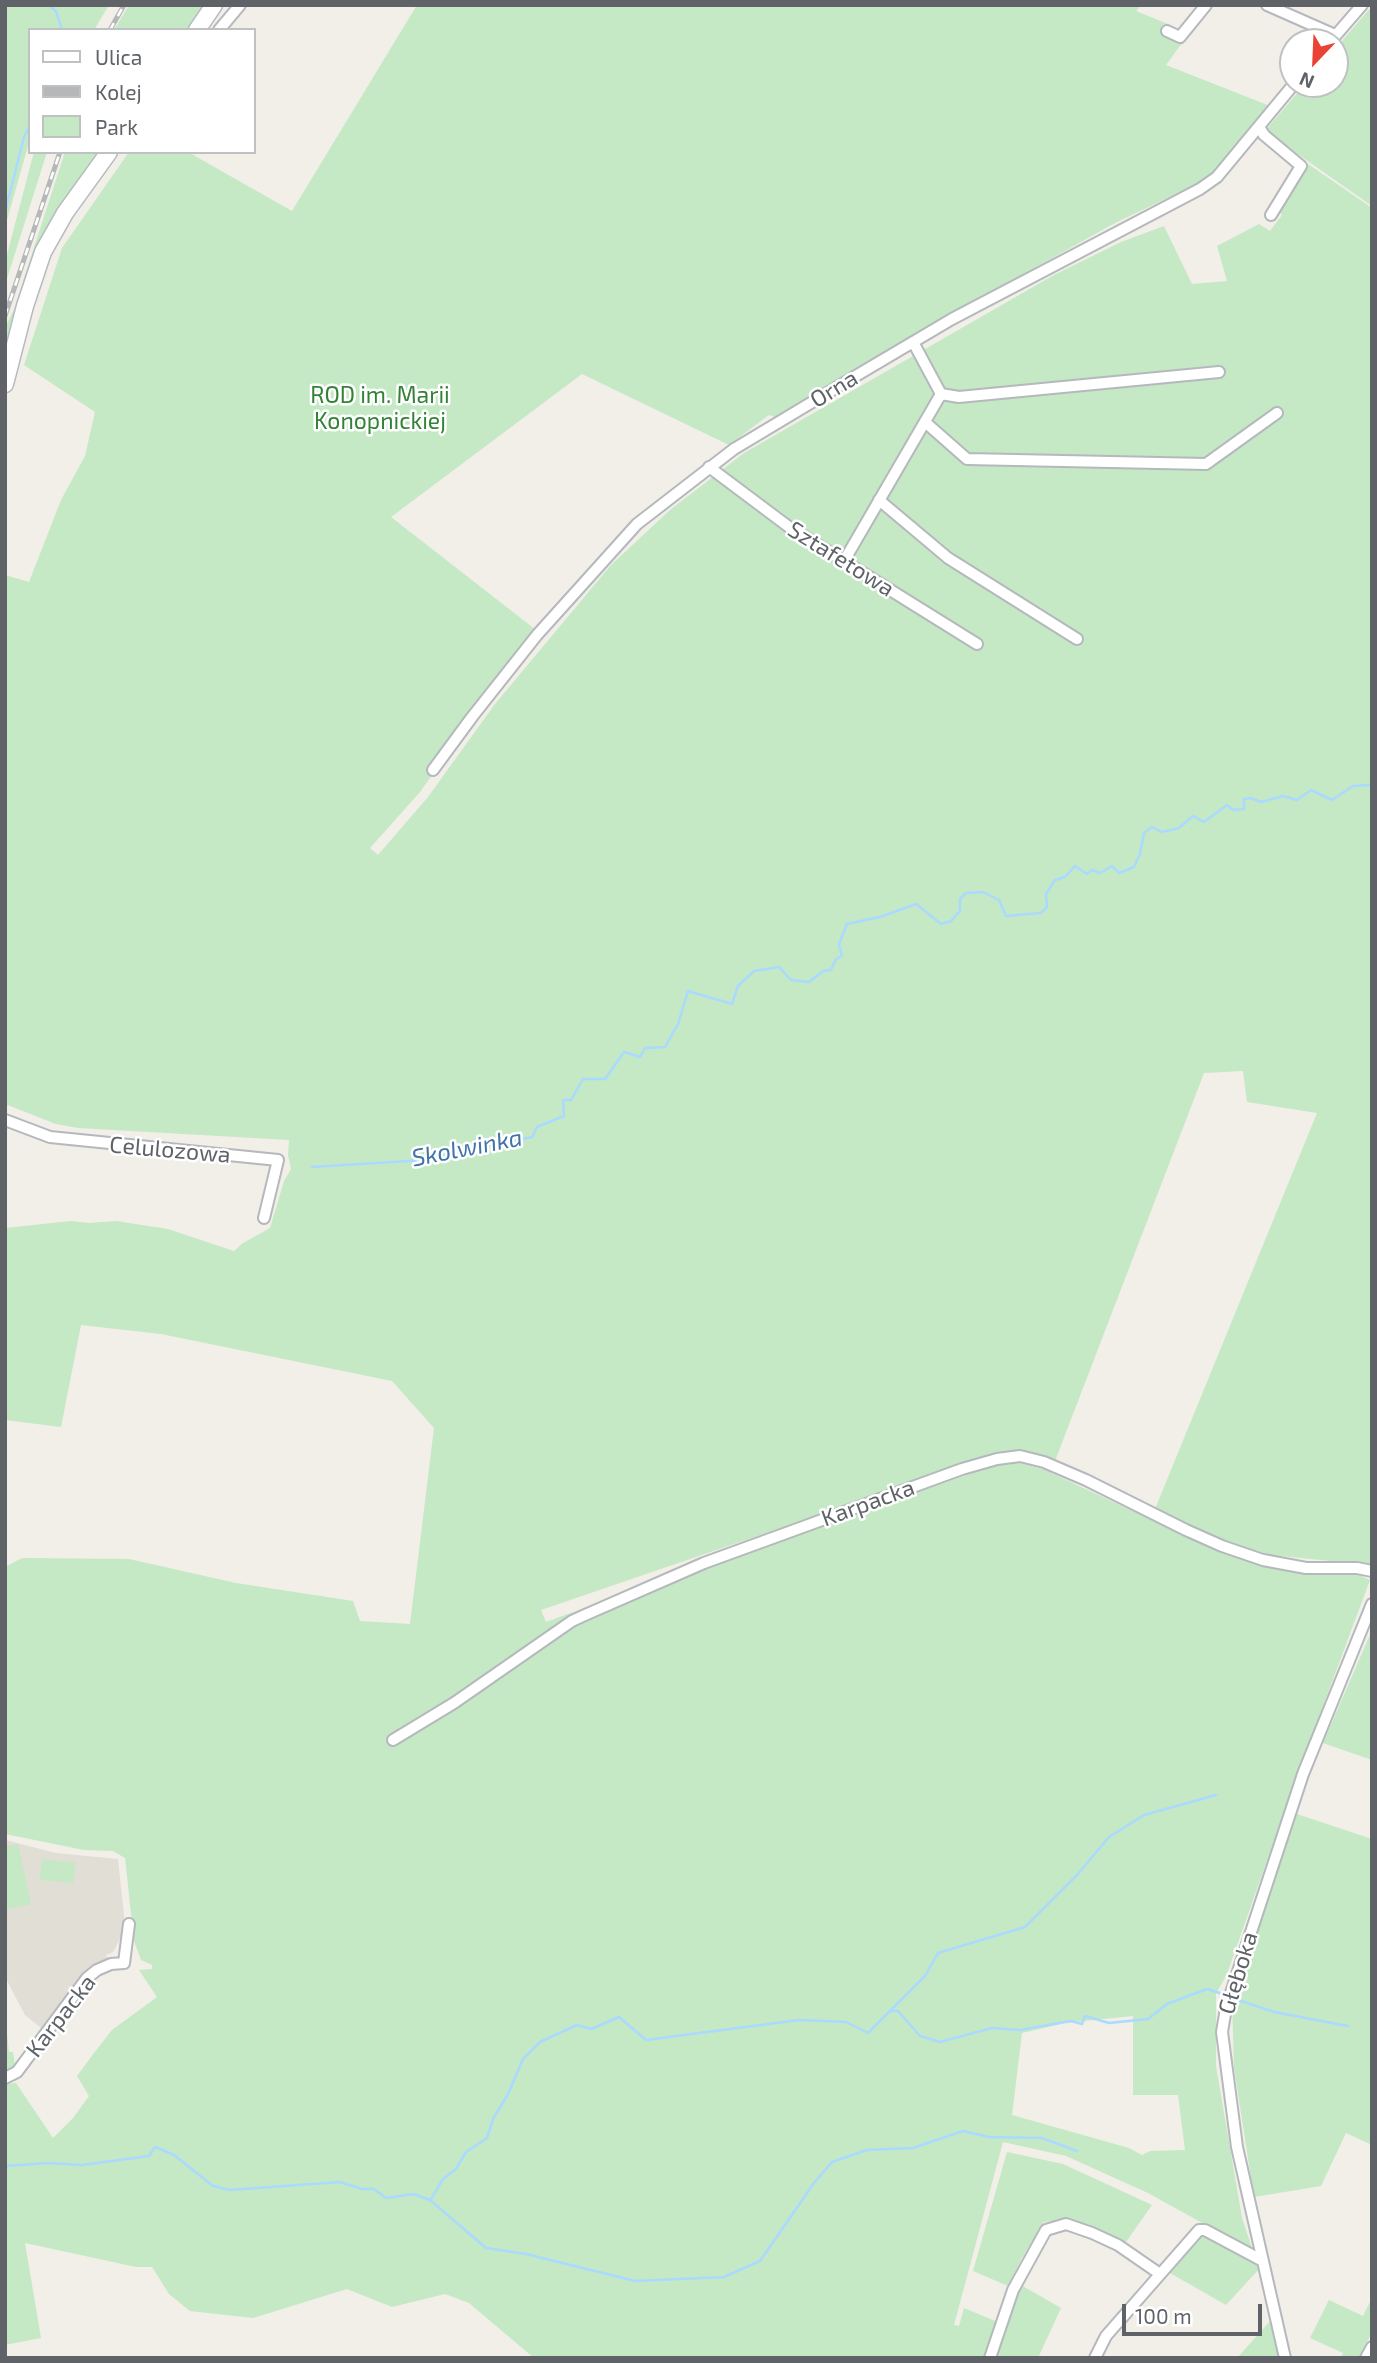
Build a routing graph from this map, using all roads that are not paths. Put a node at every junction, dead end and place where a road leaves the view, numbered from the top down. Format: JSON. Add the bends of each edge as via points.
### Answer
{"nodes":[{"id":1,"x":214,"y":5,"type":"edge"},
{"id":2,"x":240,"y":5,"type":"edge"},
{"id":3,"x":1206,"y":5,"type":"edge"},
{"id":4,"x":1267,"y":5,"type":"edge"},
{"id":5,"x":1362,"y":5,"type":"edge"},
{"id":6,"x":198,"y":28,"type":"edge"},
{"id":7,"x":221,"y":28,"type":"edge"},
{"id":8,"x":1311,"y":28,"type":"edge"},
{"id":9,"x":1342,"y":28,"type":"edge"},
{"id":10,"x":1167,"y":31,"type":"dead end"},
{"id":11,"x":1283,"y":98,"type":"edge"},
{"id":12,"x":1259,"y":127,"type":"junction"},
{"id":13,"x":107,"y":154,"type":"edge"},
{"id":14,"x":1271,"y":215,"type":"dead end"},
{"id":15,"x":914,"y":342,"type":"junction"},
{"id":16,"x":1219,"y":372,"type":"dead end"},
{"id":17,"x":5,"y":384,"type":"edge"},
{"id":18,"x":941,"y":394,"type":"junction"},
{"id":19,"x":1277,"y":413,"type":"dead end"},
{"id":20,"x":925,"y":422,"type":"junction"},
{"id":21,"x":709,"y":467,"type":"junction"},
{"id":22,"x":879,"y":500,"type":"junction"},
{"id":23,"x":844,"y":561,"type":"junction"},
{"id":24,"x":1077,"y":639,"type":"dead end"},
{"id":25,"x":977,"y":644,"type":"dead end"},
{"id":26,"x":433,"y":770,"type":"dead end"},
{"id":27,"x":5,"y":1120,"type":"edge"},
{"id":28,"x":264,"y":1218,"type":"dead end"},
{"id":29,"x":1372,"y":1571,"type":"edge"},
{"id":30,"x":1372,"y":1604,"type":"edge"},
{"id":31,"x":393,"y":1740,"type":"dead end"},
{"id":32,"x":129,"y":1924,"type":"dead end"},
{"id":33,"x":5,"y":2078,"type":"edge"},
{"id":34,"x":1263,"y":2261,"type":"junction"},
{"id":35,"x":1160,"y":2274,"type":"junction"},
{"id":36,"x":1372,"y":2347,"type":"edge"},
{"id":37,"x":990,"y":2358,"type":"edge"},
{"id":38,"x":1095,"y":2358,"type":"edge"},
{"id":39,"x":1284,"y":2358,"type":"edge"},
{"id":40,"x":1366,"y":2358,"type":"edge"}],
"edges":[{"from":1,"to":6,"type":"street"},
{"from":2,"to":7,"type":"street"},
{"from":3,"to":10,"type":"street","via":[[1180,37]]},
{"from":4,"to":8,"type":"street"},
{"from":5,"to":9,"type":"street"},
{"from":11,"to":12,"type":"street","name":"Orna"},
{"from":12,"to":14,"type":"street","via":[[1301,166]]},
{"from":12,"to":15,"type":"street","name":"Orna","via":[[1217,177],[1200,189]]},
{"from":13,"to":17,"type":"street","via":[[43,252]]},
{"from":15,"to":18,"type":"street"},
{"from":15,"to":21,"type":"street","name":"Orna"},
{"from":16,"to":18,"type":"street","via":[[959,397]]},
{"from":18,"to":20,"type":"street"},
{"from":19,"to":20,"type":"street","via":[[1206,464],[967,459]]},
{"from":20,"to":22,"type":"street"},
{"from":21,"to":23,"type":"street","name":"Sztafetowa","via":[[789,527]]},
{"from":21,"to":26,"type":"street","name":"Orna","via":[[637,524],[612,550],[539,632]]},
{"from":22,"to":23,"type":"street"},
{"from":22,"to":24,"type":"street","via":[[948,558]]},
{"from":23,"to":25,"type":"street","name":"Sztafetowa"},
{"from":27,"to":28,"type":"street","name":"Celulozowa","via":[[50,1137],[278,1160]]},
{"from":29,"to":31,"type":"street","name":"Karpacka","via":[[1306,1568],[1264,1560],[1186,1530],[1044,1462],[997,1459],[704,1563],[572,1621]]},
{"from":30,"to":34,"type":"street","name":"Głęboka","via":[[1303,1774],[1224,2020],[1223,2054],[1237,2147]]},
{"from":32,"to":33,"type":"street","name":"Karpacka","via":[[124,1964],[111,1964],[87,1978],[17,2072]]},
{"from":34,"to":35,"type":"street","via":[[1205,2230],[1195,2233]]},
{"from":34,"to":39,"type":"street","name":"Głęboka"},
{"from":35,"to":37,"type":"street","via":[[1092,2233],[1066,2224],[1046,2230],[1013,2290]]},
{"from":35,"to":38,"type":"street","via":[[1106,2336]]},
{"from":36,"to":40,"type":"street"}]}
